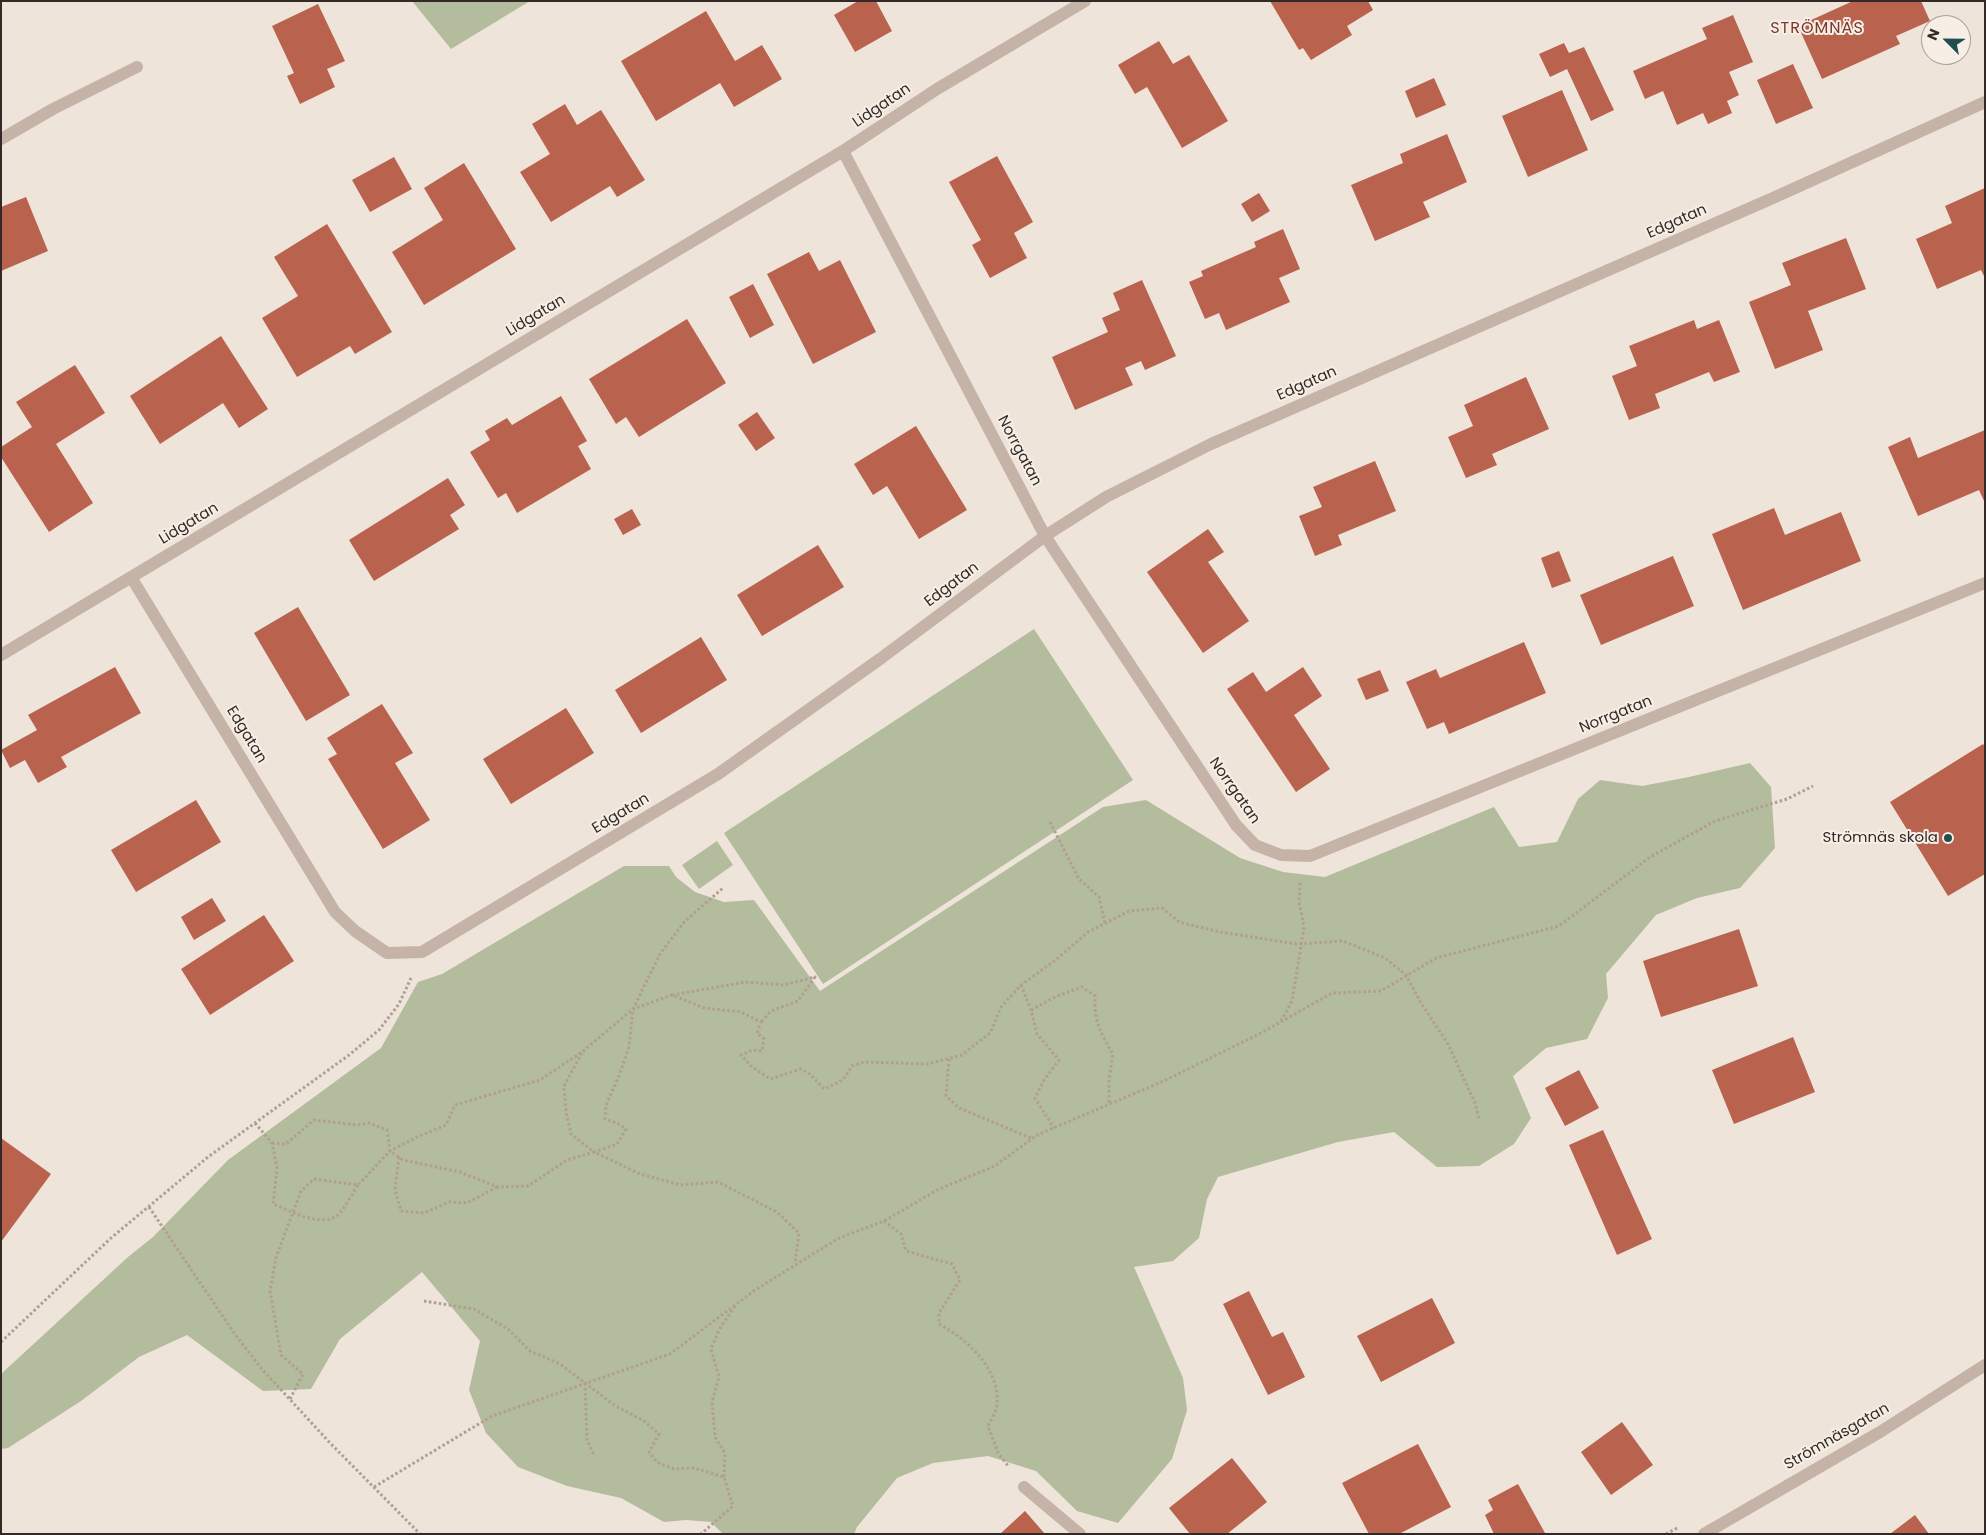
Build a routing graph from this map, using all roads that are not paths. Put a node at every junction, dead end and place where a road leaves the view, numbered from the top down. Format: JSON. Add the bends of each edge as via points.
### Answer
{"nodes":[{"id":1,"x":1085,"y":1,"type":"edge"},
{"id":2,"x":136,"y":67,"type":"dead end"},
{"id":3,"x":1985,"y":102,"type":"edge"},
{"id":4,"x":1,"y":139,"type":"edge"},
{"id":5,"x":844,"y":152,"type":"junction"},
{"id":6,"x":1045,"y":536,"type":"junction"},
{"id":7,"x":131,"y":577,"type":"junction"},
{"id":8,"x":1985,"y":583,"type":"edge"},
{"id":9,"x":1,"y":655,"type":"edge"},
{"id":10,"x":1985,"y":1365,"type":"edge"},
{"id":11,"x":1024,"y":1487,"type":"road end"},
{"id":12,"x":1080,"y":1534,"type":"edge"},
{"id":13,"x":1704,"y":1534,"type":"edge"}],
"edges":[{"from":1,"to":5,"type":"street","name":"Lidgatan","via":[[937,89]]},
{"from":2,"to":4,"type":"street"},
{"from":3,"to":6,"type":"street","name":"Edgatan","via":[[1211,444],[1106,497]]},
{"from":5,"to":6,"type":"street","name":"Norrgatan"},
{"from":5,"to":7,"type":"street","name":"Lidgatan"},
{"from":6,"to":7,"type":"street","name":"Edgatan","via":[[718,774],[422,952],[387,953],[354,931],[335,912]]},
{"from":6,"to":8,"type":"street","name":"Norrgatan","via":[[1236,825],[1255,845],[1281,855],[1310,856]]},
{"from":7,"to":9,"type":"street","name":"Lidgatan"},
{"from":10,"to":13,"type":"street","name":"Strömnäsgatan","via":[[1880,1432]]},
{"from":11,"to":12,"type":"street"}]}
